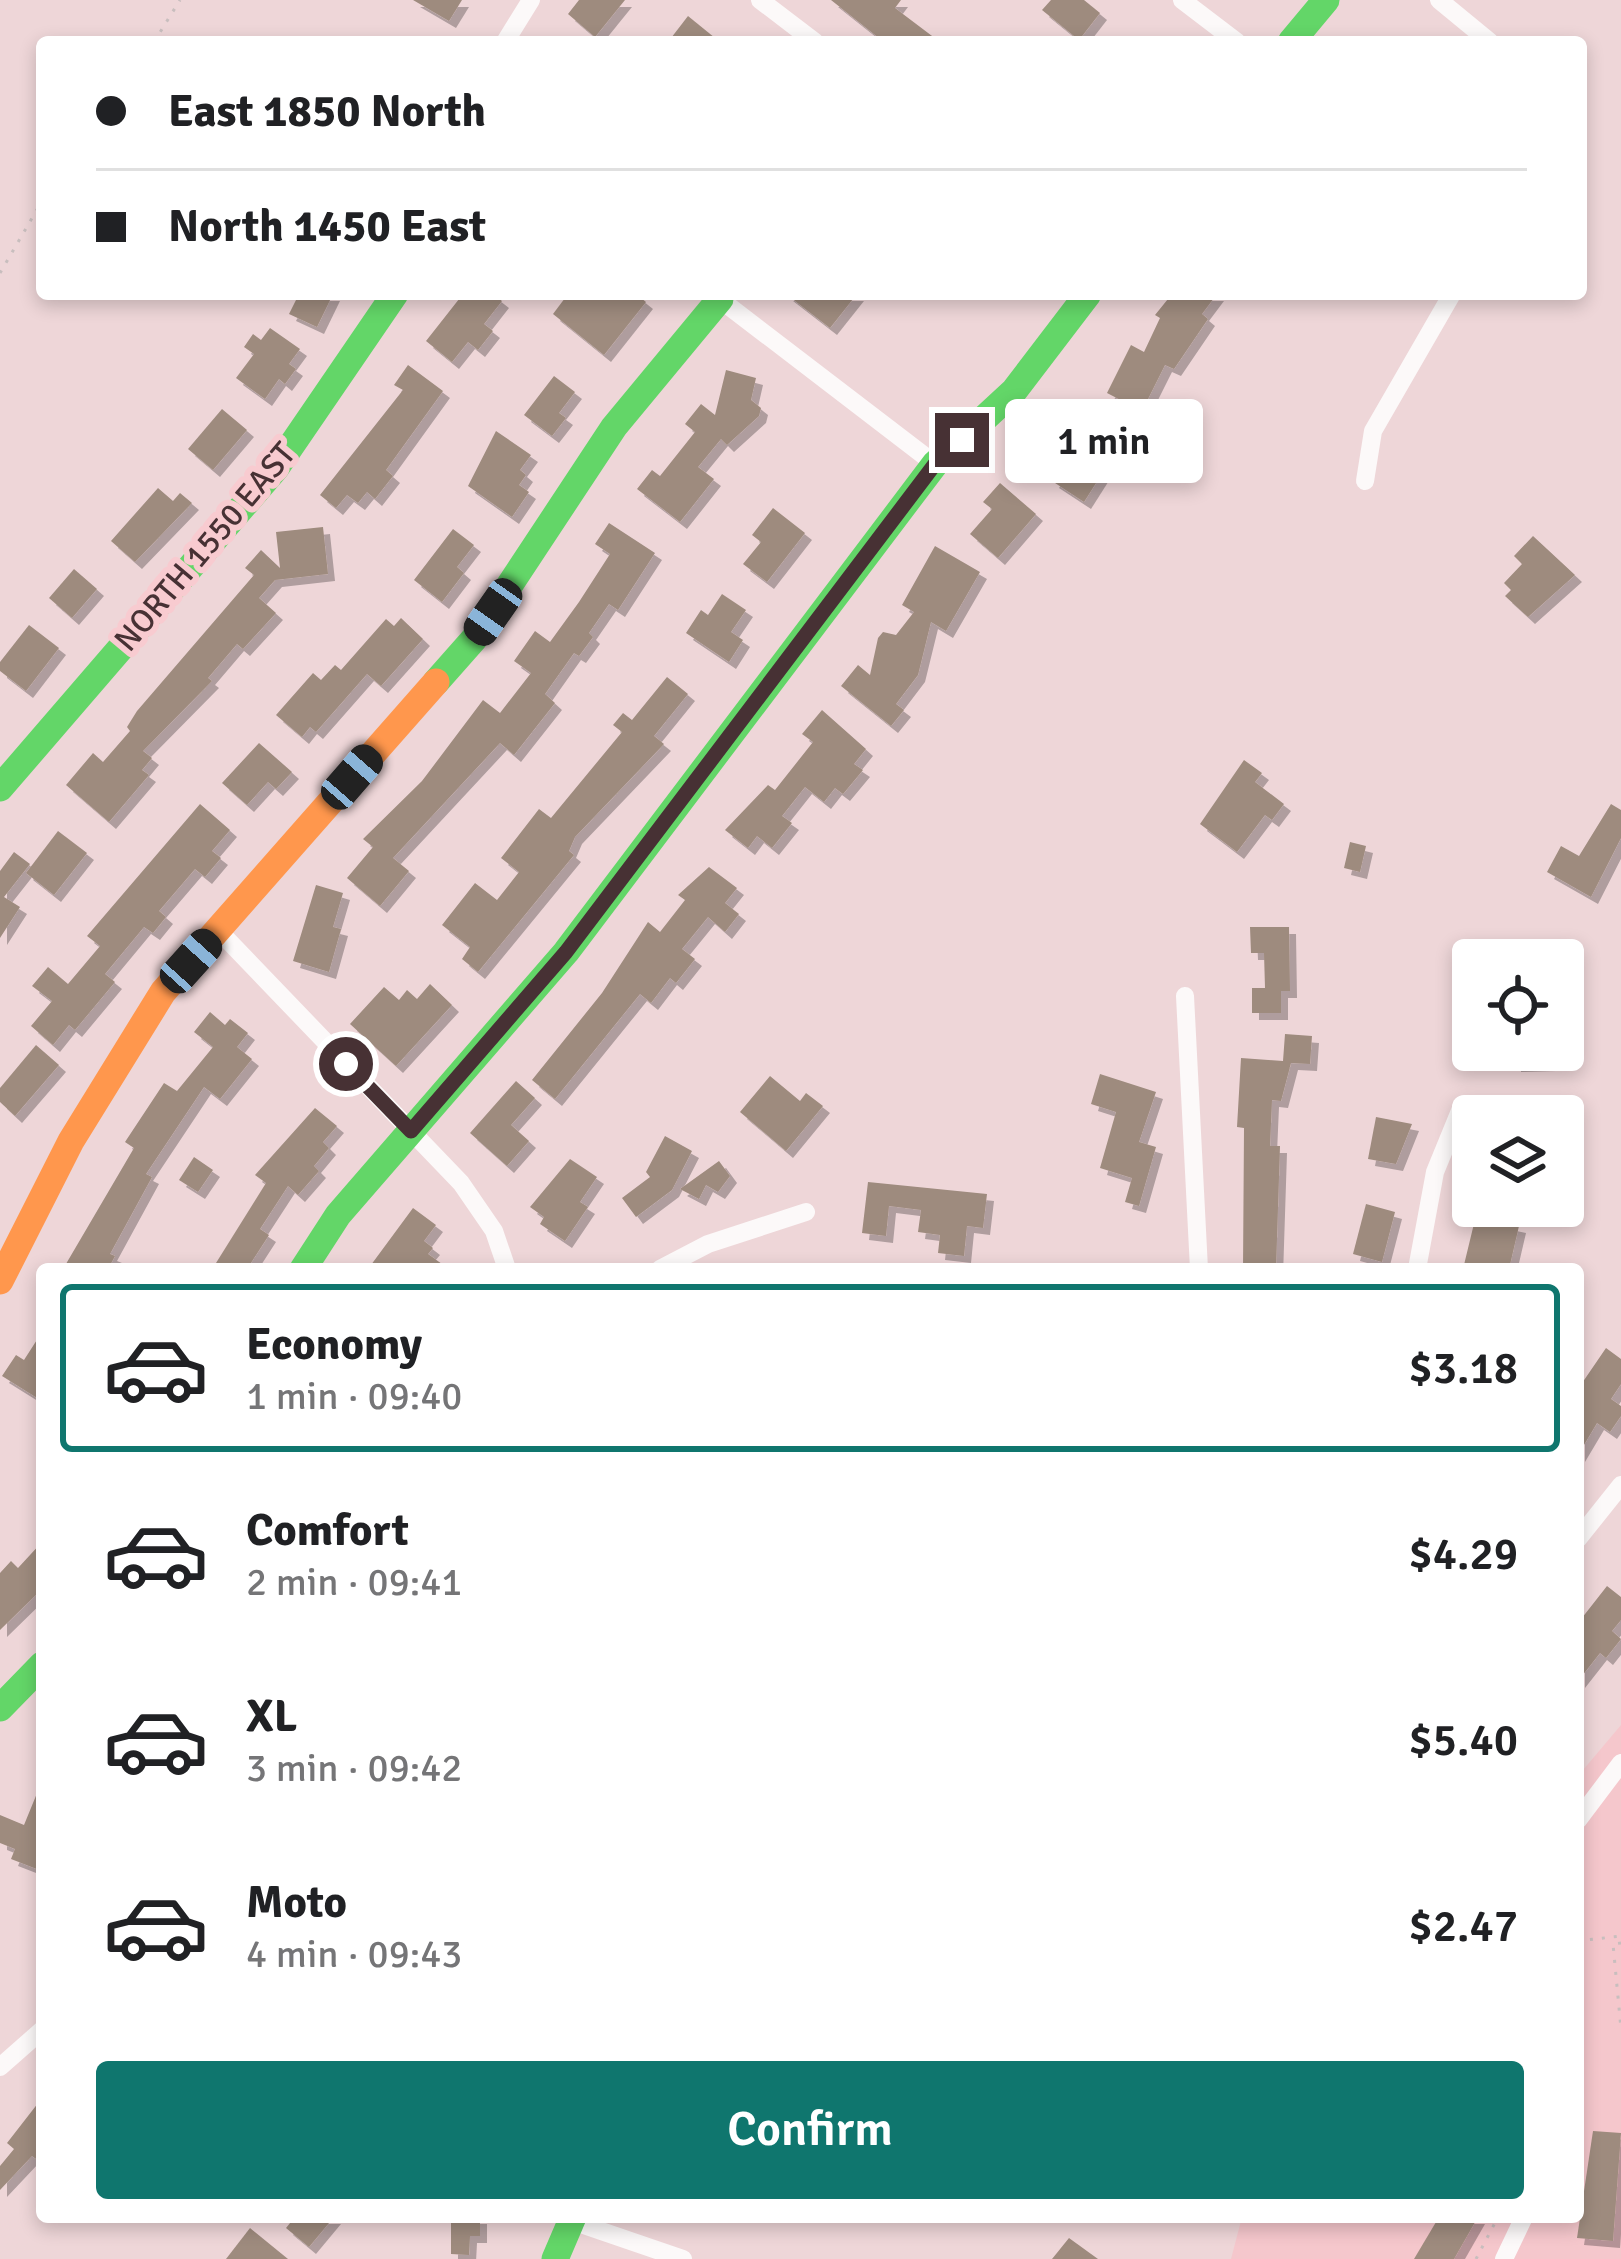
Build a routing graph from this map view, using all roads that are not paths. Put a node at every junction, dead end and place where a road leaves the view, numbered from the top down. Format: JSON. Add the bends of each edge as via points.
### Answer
{"nodes":[{"id":1,"x":531,"y":0,"type":"edge"},
{"id":2,"x":760,"y":0,"type":"edge"},
{"id":3,"x":1181,"y":0,"type":"edge"},
{"id":4,"x":1326,"y":0,"type":"edge"},
{"id":5,"x":1439,"y":0,"type":"edge"},
{"id":6,"x":509,"y":36,"type":"edge"},
{"id":7,"x":807,"y":36,"type":"edge"},
{"id":8,"x":1229,"y":36,"type":"edge"},
{"id":9,"x":1296,"y":36,"type":"edge"},
{"id":10,"x":1483,"y":36,"type":"edge"},
{"id":11,"x":391,"y":300,"type":"edge"},
{"id":12,"x":714,"y":300,"type":"edge"},
{"id":13,"x":722,"y":300,"type":"edge"},
{"id":14,"x":1083,"y":300,"type":"edge"},
{"id":15,"x":1449,"y":300,"type":"edge"},
{"id":16,"x":935,"y":464,"type":"junction"},
{"id":17,"x":1365,"y":481,"type":"dead end"},
{"id":18,"x":0,"y":788,"type":"edge"},
{"id":19,"x":218,"y":930,"type":"junction"},
{"id":20,"x":1185,"y":997,"type":"dead end"},
{"id":21,"x":411,"y":1131,"type":"junction"},
{"id":22,"x":1452,"y":1131,"type":"edge"},
{"id":23,"x":806,"y":1212,"type":"dead end"},
{"id":24,"x":307,"y":1263,"type":"edge"},
{"id":25,"x":505,"y":1263,"type":"edge"},
{"id":26,"x":672,"y":1263,"type":"edge"},
{"id":27,"x":1199,"y":1263,"type":"edge"},
{"id":28,"x":1418,"y":1263,"type":"edge"},
{"id":29,"x":1,"y":1276,"type":"edge"},
{"id":30,"x":1621,"y":1484,"type":"edge"},
{"id":31,"x":1584,"y":1531,"type":"edge"},
{"id":32,"x":36,"y":1671,"type":"edge"},
{"id":33,"x":0,"y":1708,"type":"edge"},
{"id":34,"x":1621,"y":1763,"type":"edge"},
{"id":35,"x":1584,"y":1812,"type":"edge"},
{"id":36,"x":36,"y":2035,"type":"edge"},
{"id":37,"x":0,"y":2067,"type":"edge"},
{"id":38,"x":571,"y":2223,"type":"edge"},
{"id":39,"x":584,"y":2223,"type":"edge"},
{"id":40,"x":1521,"y":2223,"type":"edge"},
{"id":41,"x":555,"y":2259,"type":"edge"},
{"id":42,"x":682,"y":2259,"type":"edge"},
{"id":43,"x":1504,"y":2259,"type":"edge"}],
"edges":[{"from":1,"to":6,"type":"street"},
{"from":2,"to":7,"type":"street"},
{"from":3,"to":8,"type":"street"},
{"from":4,"to":9,"type":"street"},
{"from":5,"to":10,"type":"street"},
{"from":11,"to":18,"type":"street","name":"NORTH 1550 EAST","via":[[277,468]]},
{"from":12,"to":19,"type":"street","via":[[614,427],[474,639]]},
{"from":13,"to":16,"type":"street"},
{"from":14,"to":16,"type":"street","via":[[1014,392]]},
{"from":15,"to":17,"type":"street","via":[[1373,431]]},
{"from":16,"to":21,"type":"street","via":[[566,952]]},
{"from":19,"to":21,"type":"street"},
{"from":19,"to":29,"type":"street","via":[[163,992],[71,1141]]},
{"from":20,"to":27,"type":"street"},
{"from":21,"to":24,"type":"street"},
{"from":21,"to":25,"type":"street","via":[[461,1184]]},
{"from":22,"to":28,"type":"street"},
{"from":23,"to":26,"type":"street"},
{"from":30,"to":31,"type":"street"},
{"from":32,"to":33,"type":"street"},
{"from":34,"to":35,"type":"street"},
{"from":36,"to":37,"type":"street"},
{"from":38,"to":41,"type":"street"},
{"from":39,"to":42,"type":"street"},
{"from":40,"to":43,"type":"street"}]}
